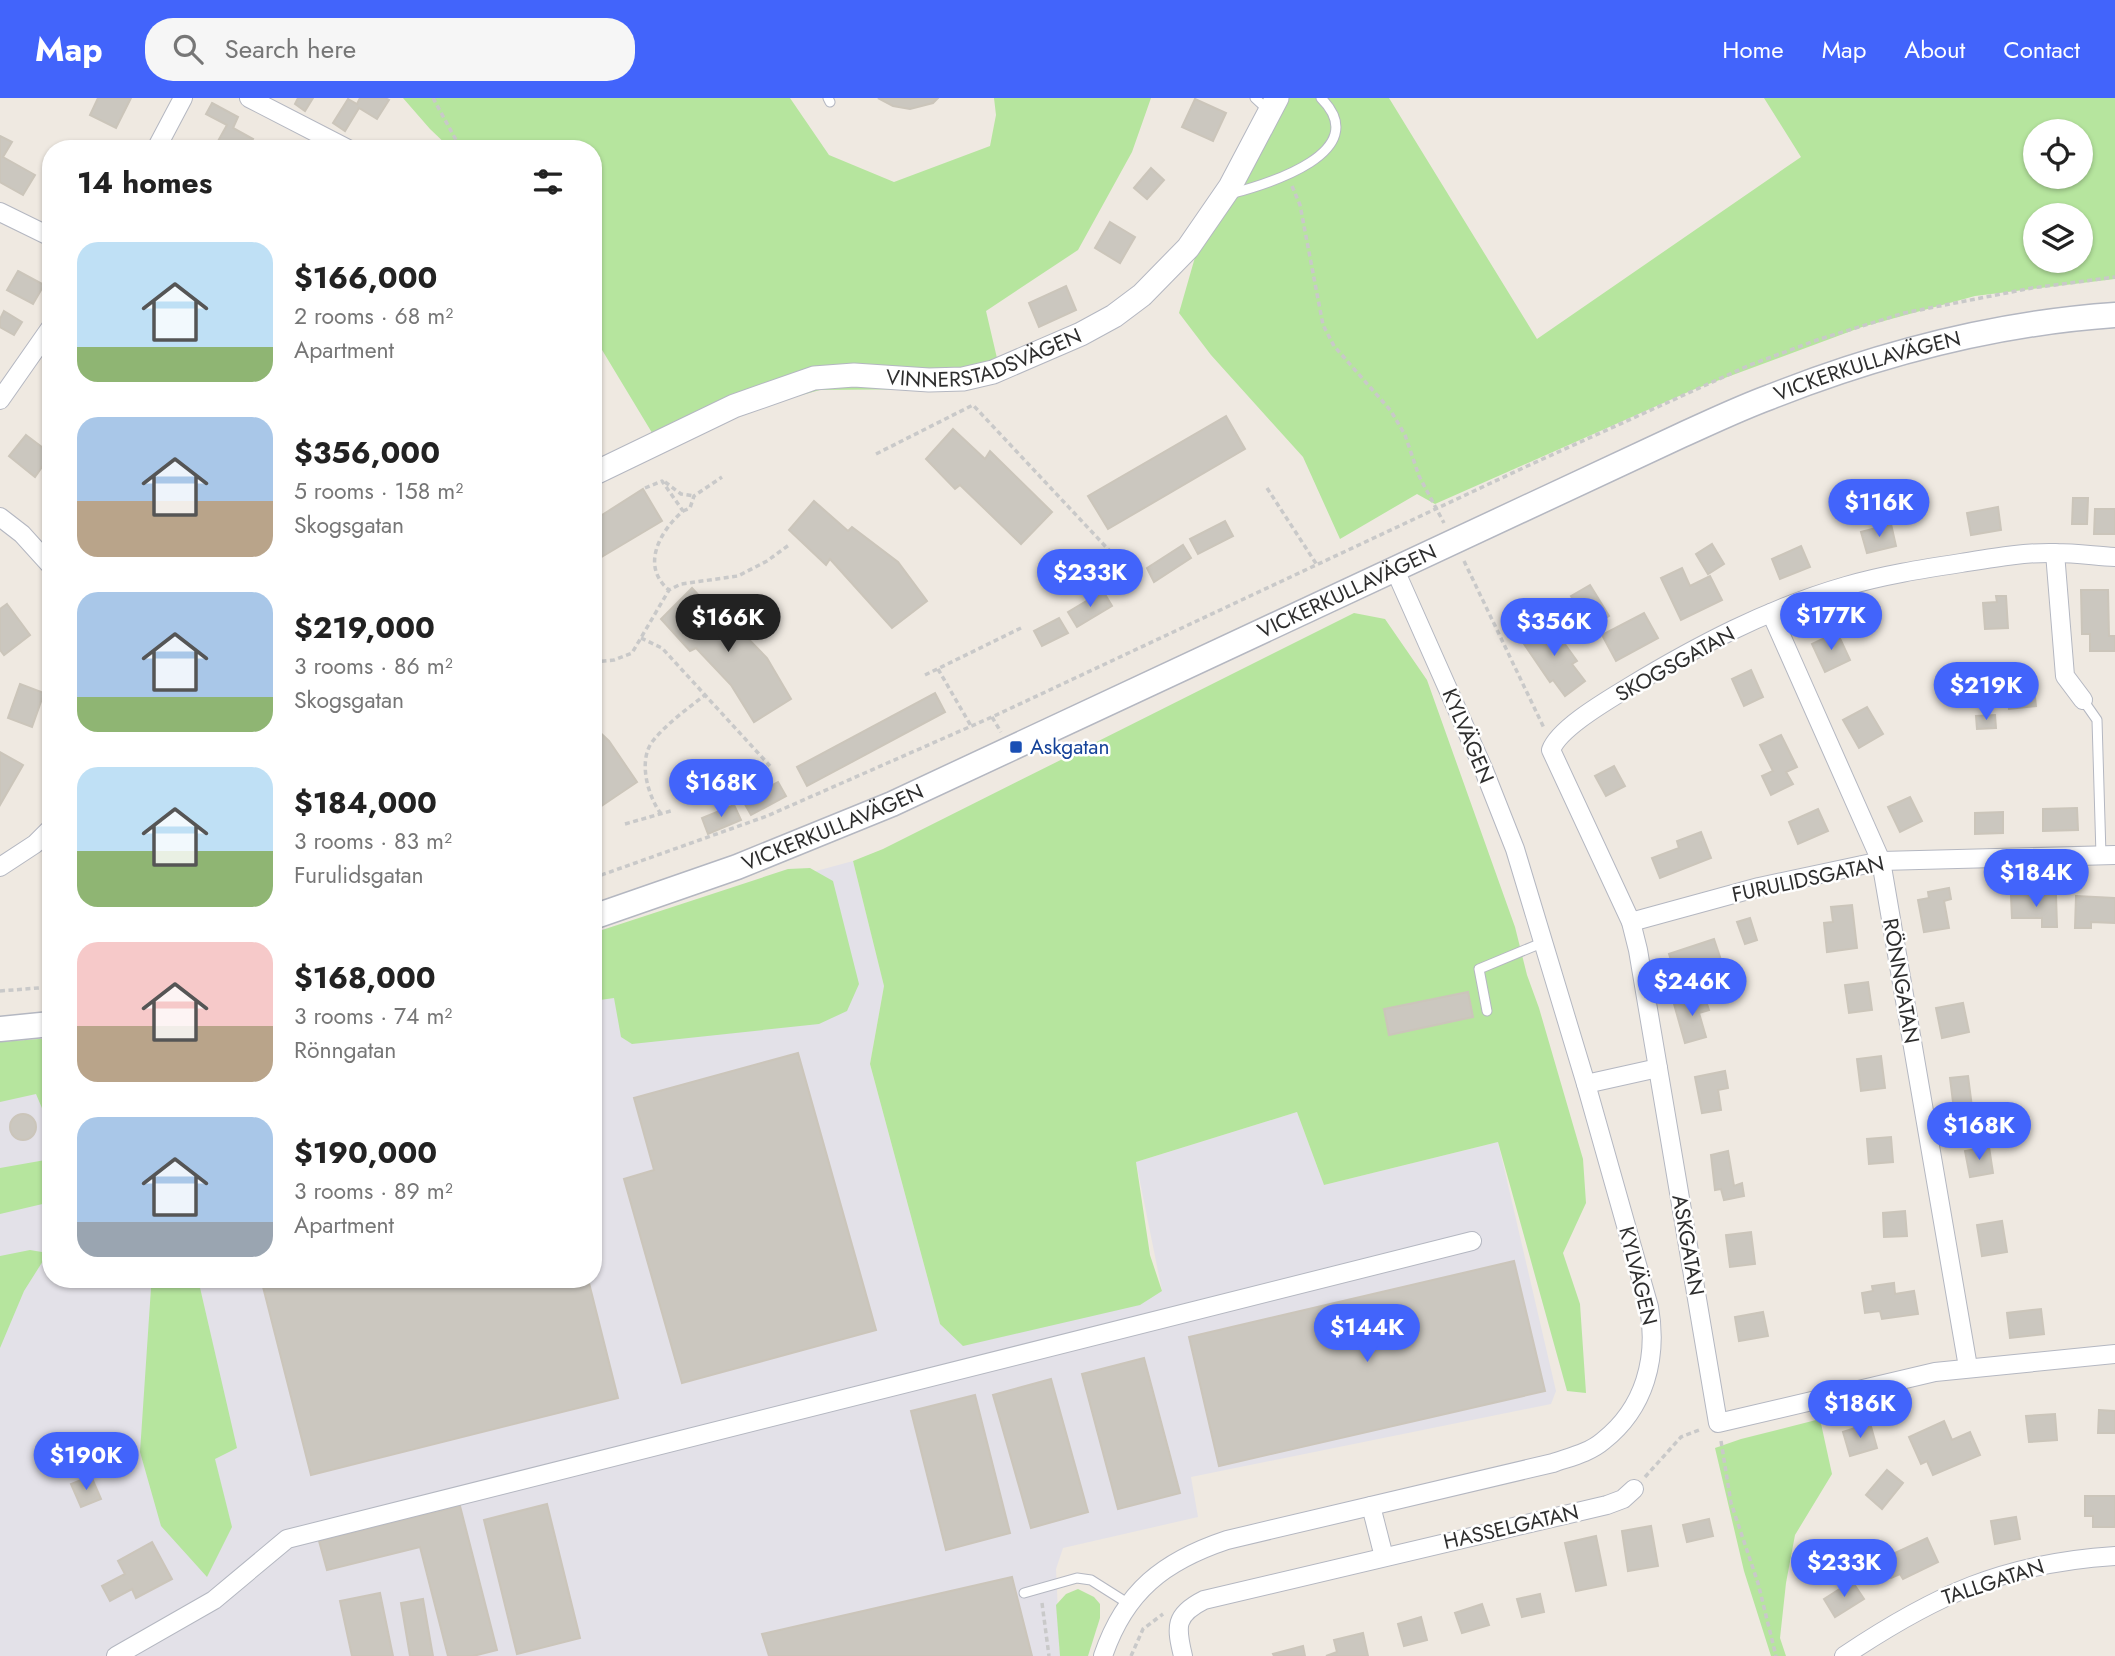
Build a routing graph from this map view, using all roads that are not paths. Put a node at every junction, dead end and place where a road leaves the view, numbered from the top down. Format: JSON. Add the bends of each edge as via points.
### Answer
{"nodes":[{"id":1,"x":183,"y":98,"type":"edge"},
{"id":2,"x":249,"y":98,"type":"edge"},
{"id":3,"x":1321,"y":98,"type":"edge"},
{"id":4,"x":1267,"y":103,"type":"edge"},
{"id":5,"x":161,"y":140,"type":"edge"},
{"id":6,"x":331,"y":140,"type":"edge"},
{"id":7,"x":1226,"y":195,"type":"junction"},
{"id":8,"x":0,"y":212,"type":"edge"},
{"id":9,"x":42,"y":233,"type":"edge"},
{"id":10,"x":2115,"y":315,"type":"edge"},
{"id":11,"x":42,"y":340,"type":"edge"},
{"id":12,"x":0,"y":400,"type":"edge"},
{"id":13,"x":602,"y":470,"type":"edge"},
{"id":14,"x":0,"y":517,"type":"edge"},
{"id":15,"x":2054,"y":553,"type":"junction"},
{"id":16,"x":42,"y":556,"type":"edge"},
{"id":17,"x":2115,"y":557,"type":"edge"},
{"id":18,"x":1395,"y":570,"type":"junction"},
{"id":19,"x":1772,"y":613,"type":"junction"},
{"id":20,"x":2083,"y":701,"type":"joint"},
{"id":21,"x":1553,"y":745,"type":"joint"},
{"id":22,"x":42,"y":837,"type":"edge"},
{"id":23,"x":2108,"y":855,"type":"edge"},
{"id":24,"x":1881,"y":862,"type":"junction"},
{"id":25,"x":0,"y":867,"type":"edge"},
{"id":26,"x":602,"y":914,"type":"edge"},
{"id":27,"x":1631,"y":922,"type":"junction"},
{"id":28,"x":1544,"y":942,"type":"junction"},
{"id":29,"x":1487,"y":1011,"type":"dead end"},
{"id":30,"x":42,"y":1025,"type":"edge"},
{"id":31,"x":0,"y":1028,"type":"edge"},
{"id":32,"x":1657,"y":1068,"type":"junction"},
{"id":33,"x":1586,"y":1084,"type":"junction"},
{"id":34,"x":1472,"y":1241,"type":"dead end"},
{"id":35,"x":2115,"y":1354,"type":"edge"},
{"id":36,"x":1968,"y":1367,"type":"junction"},
{"id":37,"x":1634,"y":1489,"type":"road end"},
{"id":38,"x":1371,"y":1506,"type":"junction"},
{"id":39,"x":2115,"y":1556,"type":"edge"},
{"id":40,"x":1384,"y":1557,"type":"junction"},
{"id":41,"x":1024,"y":1593,"type":"dead end"},
{"id":42,"x":1129,"y":1604,"type":"junction"},
{"id":43,"x":116,"y":1656,"type":"edge"},
{"id":44,"x":1103,"y":1656,"type":"edge"},
{"id":45,"x":1183,"y":1656,"type":"edge"},
{"id":46,"x":1844,"y":1656,"type":"edge"}],
"edges":[{"from":1,"to":5,"type":"street"},
{"from":2,"to":6,"type":"street"},
{"from":3,"to":7,"type":"lane","via":[[1336,122],[1328,149],[1288,174]]},
{"from":4,"to":7,"type":"street","name":"VINNERSTADSVÄGEN"},
{"from":7,"to":13,"type":"street","name":"VINNERSTADSVÄGEN","via":[[1163,276],[1114,316],[1081,334],[1002,368],[963,379],[814,378],[734,406]]},
{"from":8,"to":9,"type":"street"},
{"from":10,"to":18,"type":"main road","name":"VICKERKULLAVÄGEN","via":[[2009,329],[1917,348],[1842,371],[1682,435]]},
{"from":11,"to":12,"type":"street"},
{"from":14,"to":16,"type":"street"},
{"from":15,"to":17,"type":"street","name":"SKOGSGATAN"},
{"from":15,"to":19,"type":"street","name":"SKOGSGATAN","via":[[1908,571],[1847,586]]},
{"from":15,"to":20,"type":"street","via":[[2066,676]]},
{"from":18,"to":26,"type":"main road","name":"VICKERKULLAVÄGEN","via":[[892,804],[737,867]]},
{"from":18,"to":28,"type":"street","name":"KYLVÄGEN","via":[[1483,768]]},
{"from":19,"to":21,"type":"street","name":"SKOGSGATAN","via":[[1627,688]]},
{"from":19,"to":24,"type":"street","name":"RÖNNGATAN"},
{"from":20,"to":23,"type":"lane","via":[[2097,720]]},
{"from":21,"to":27,"type":"street","name":"ASKGATAN","via":[[1552,757]]},
{"from":22,"to":25,"type":"street"},
{"from":23,"to":24,"type":"street","name":"FURULIDSGATAN"},
{"from":24,"to":27,"type":"street","name":"FURULIDSGATAN","via":[[1759,887]]},
{"from":24,"to":36,"type":"street","name":"RÖNNGATAN"},
{"from":27,"to":32,"type":"street","name":"ASKGATAN"},
{"from":28,"to":29,"type":"lane","via":[[1479,969]]},
{"from":28,"to":33,"type":"street","name":"KYLVÄGEN"},
{"from":30,"to":31,"type":"main road"},
{"from":32,"to":33,"type":"street"},
{"from":32,"to":36,"type":"street","name":"ASKGATAN","via":[[1718,1423]]},
{"from":33,"to":38,"type":"street","name":"KYLVÄGEN","via":[[1649,1307],[1653,1346],[1644,1384],[1615,1429],[1591,1449],[1553,1463]]},
{"from":34,"to":43,"type":"street","via":[[288,1539],[214,1600]]},
{"from":35,"to":36,"type":"street"},
{"from":37,"to":40,"type":"street","name":"HASSELGATAN","via":[[1607,1505]]},
{"from":38,"to":40,"type":"street"},
{"from":38,"to":42,"type":"street","name":"KYLVÄGEN","via":[[1191,1553],[1158,1574]]},
{"from":39,"to":46,"type":"street","name":"TALLGATAN","via":[[2016,1570],[1979,1583],[1910,1614]]},
{"from":40,"to":45,"type":"street","name":"HASSELGATAN","via":[[1192,1606],[1182,1616],[1177,1634]]},
{"from":41,"to":42,"type":"lane","via":[[1077,1578],[1090,1580]]},
{"from":42,"to":44,"type":"street","name":"KYLVÄGEN"}]}
